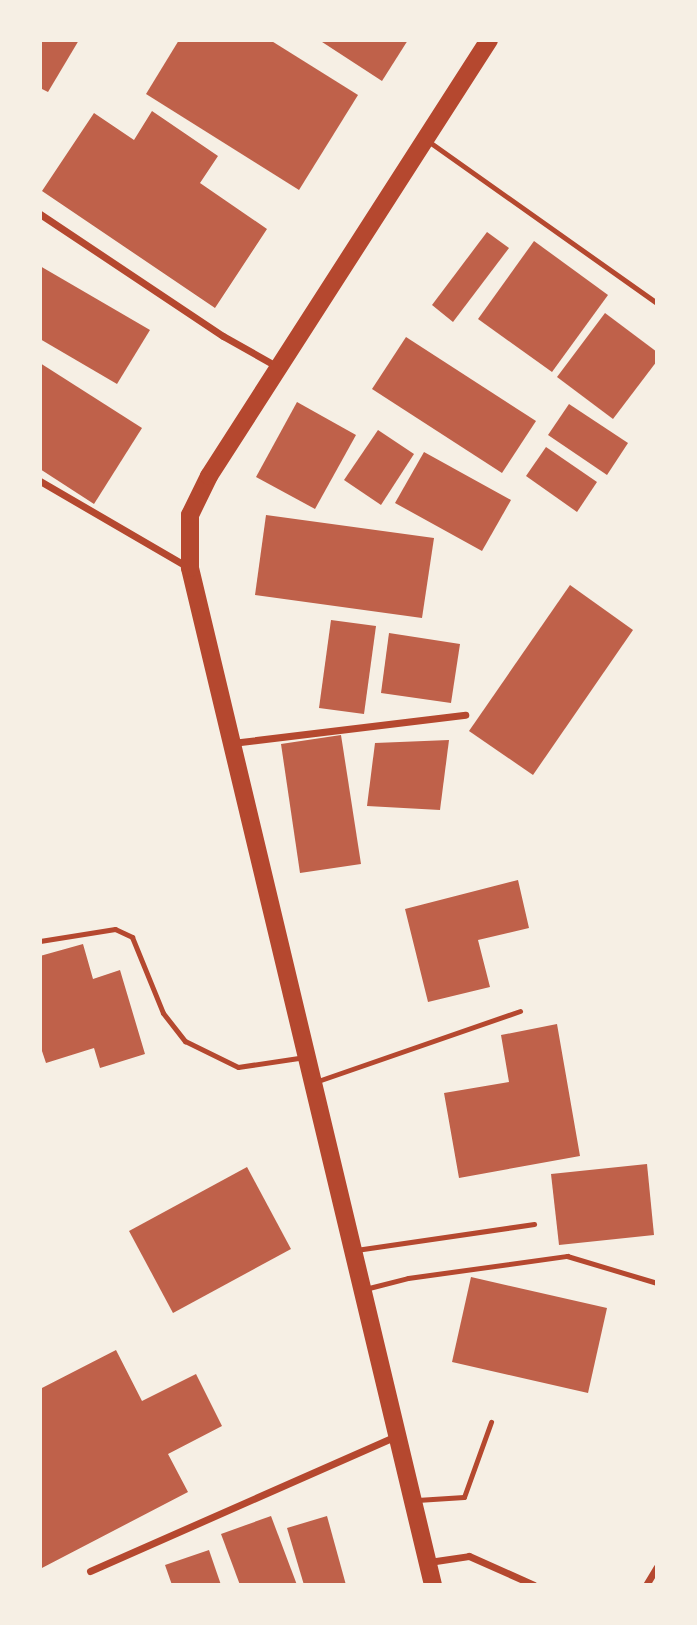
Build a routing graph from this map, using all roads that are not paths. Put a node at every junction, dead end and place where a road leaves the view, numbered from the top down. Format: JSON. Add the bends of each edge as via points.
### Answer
{"nodes":[{"id":1,"x":489,"y":40,"type":"edge"},
{"id":2,"x":426,"y":139,"type":"junction"},
{"id":3,"x":40,"y":214,"type":"edge"},
{"id":4,"x":657,"y":303,"type":"edge"},
{"id":5,"x":279,"y":367,"type":"junction"},
{"id":6,"x":40,"y":481,"type":"edge"},
{"id":7,"x":190,"y":568,"type":"junction"},
{"id":8,"x":465,"y":715,"type":"dead end"},
{"id":9,"x":232,"y":743,"type":"junction"},
{"id":10,"x":40,"y":941,"type":"edge"},
{"id":11,"x":520,"y":1011,"type":"dead end"},
{"id":12,"x":306,"y":1057,"type":"junction"},
{"id":13,"x":312,"y":1083,"type":"junction"},
{"id":14,"x":534,"y":1224,"type":"dead end"},
{"id":15,"x":352,"y":1251,"type":"junction"},
{"id":16,"x":657,"y":1283,"type":"edge"},
{"id":17,"x":362,"y":1290,"type":"junction"},
{"id":18,"x":491,"y":1422,"type":"dead end"},
{"id":19,"x":397,"y":1436,"type":"junction"},
{"id":20,"x":412,"y":1500,"type":"junction"},
{"id":21,"x":427,"y":1562,"type":"junction"},
{"id":22,"x":657,"y":1567,"type":"edge"},
{"id":23,"x":90,"y":1571,"type":"dead end"},
{"id":24,"x":433,"y":1585,"type":"edge"},
{"id":25,"x":534,"y":1585,"type":"edge"},
{"id":26,"x":646,"y":1585,"type":"edge"}],
"edges":[{"from":1,"to":2,"type":"main road"},
{"from":2,"to":4,"type":"lane"},
{"from":2,"to":5,"type":"main road"},
{"from":3,"to":5,"type":"street","via":[[223,336]]},
{"from":5,"to":7,"type":"main road","via":[[209,476],[190,515]]},
{"from":6,"to":7,"type":"street"},
{"from":7,"to":9,"type":"main road"},
{"from":8,"to":9,"type":"street"},
{"from":9,"to":12,"type":"main road"},
{"from":10,"to":12,"type":"lane","via":[[115,929],[132,937],[163,1013],[185,1041],[238,1067]]},
{"from":11,"to":13,"type":"lane"},
{"from":12,"to":13,"type":"main road"},
{"from":13,"to":15,"type":"main road"},
{"from":14,"to":15,"type":"lane"},
{"from":15,"to":17,"type":"main road"},
{"from":16,"to":17,"type":"lane","via":[[567,1256],[408,1278]]},
{"from":17,"to":19,"type":"main road"},
{"from":18,"to":20,"type":"lane","via":[[464,1497]]},
{"from":19,"to":20,"type":"main road"},
{"from":19,"to":23,"type":"street"},
{"from":20,"to":21,"type":"main road"},
{"from":21,"to":24,"type":"main road"},
{"from":21,"to":25,"type":"street","via":[[469,1556]]},
{"from":22,"to":26,"type":"street"}]}
